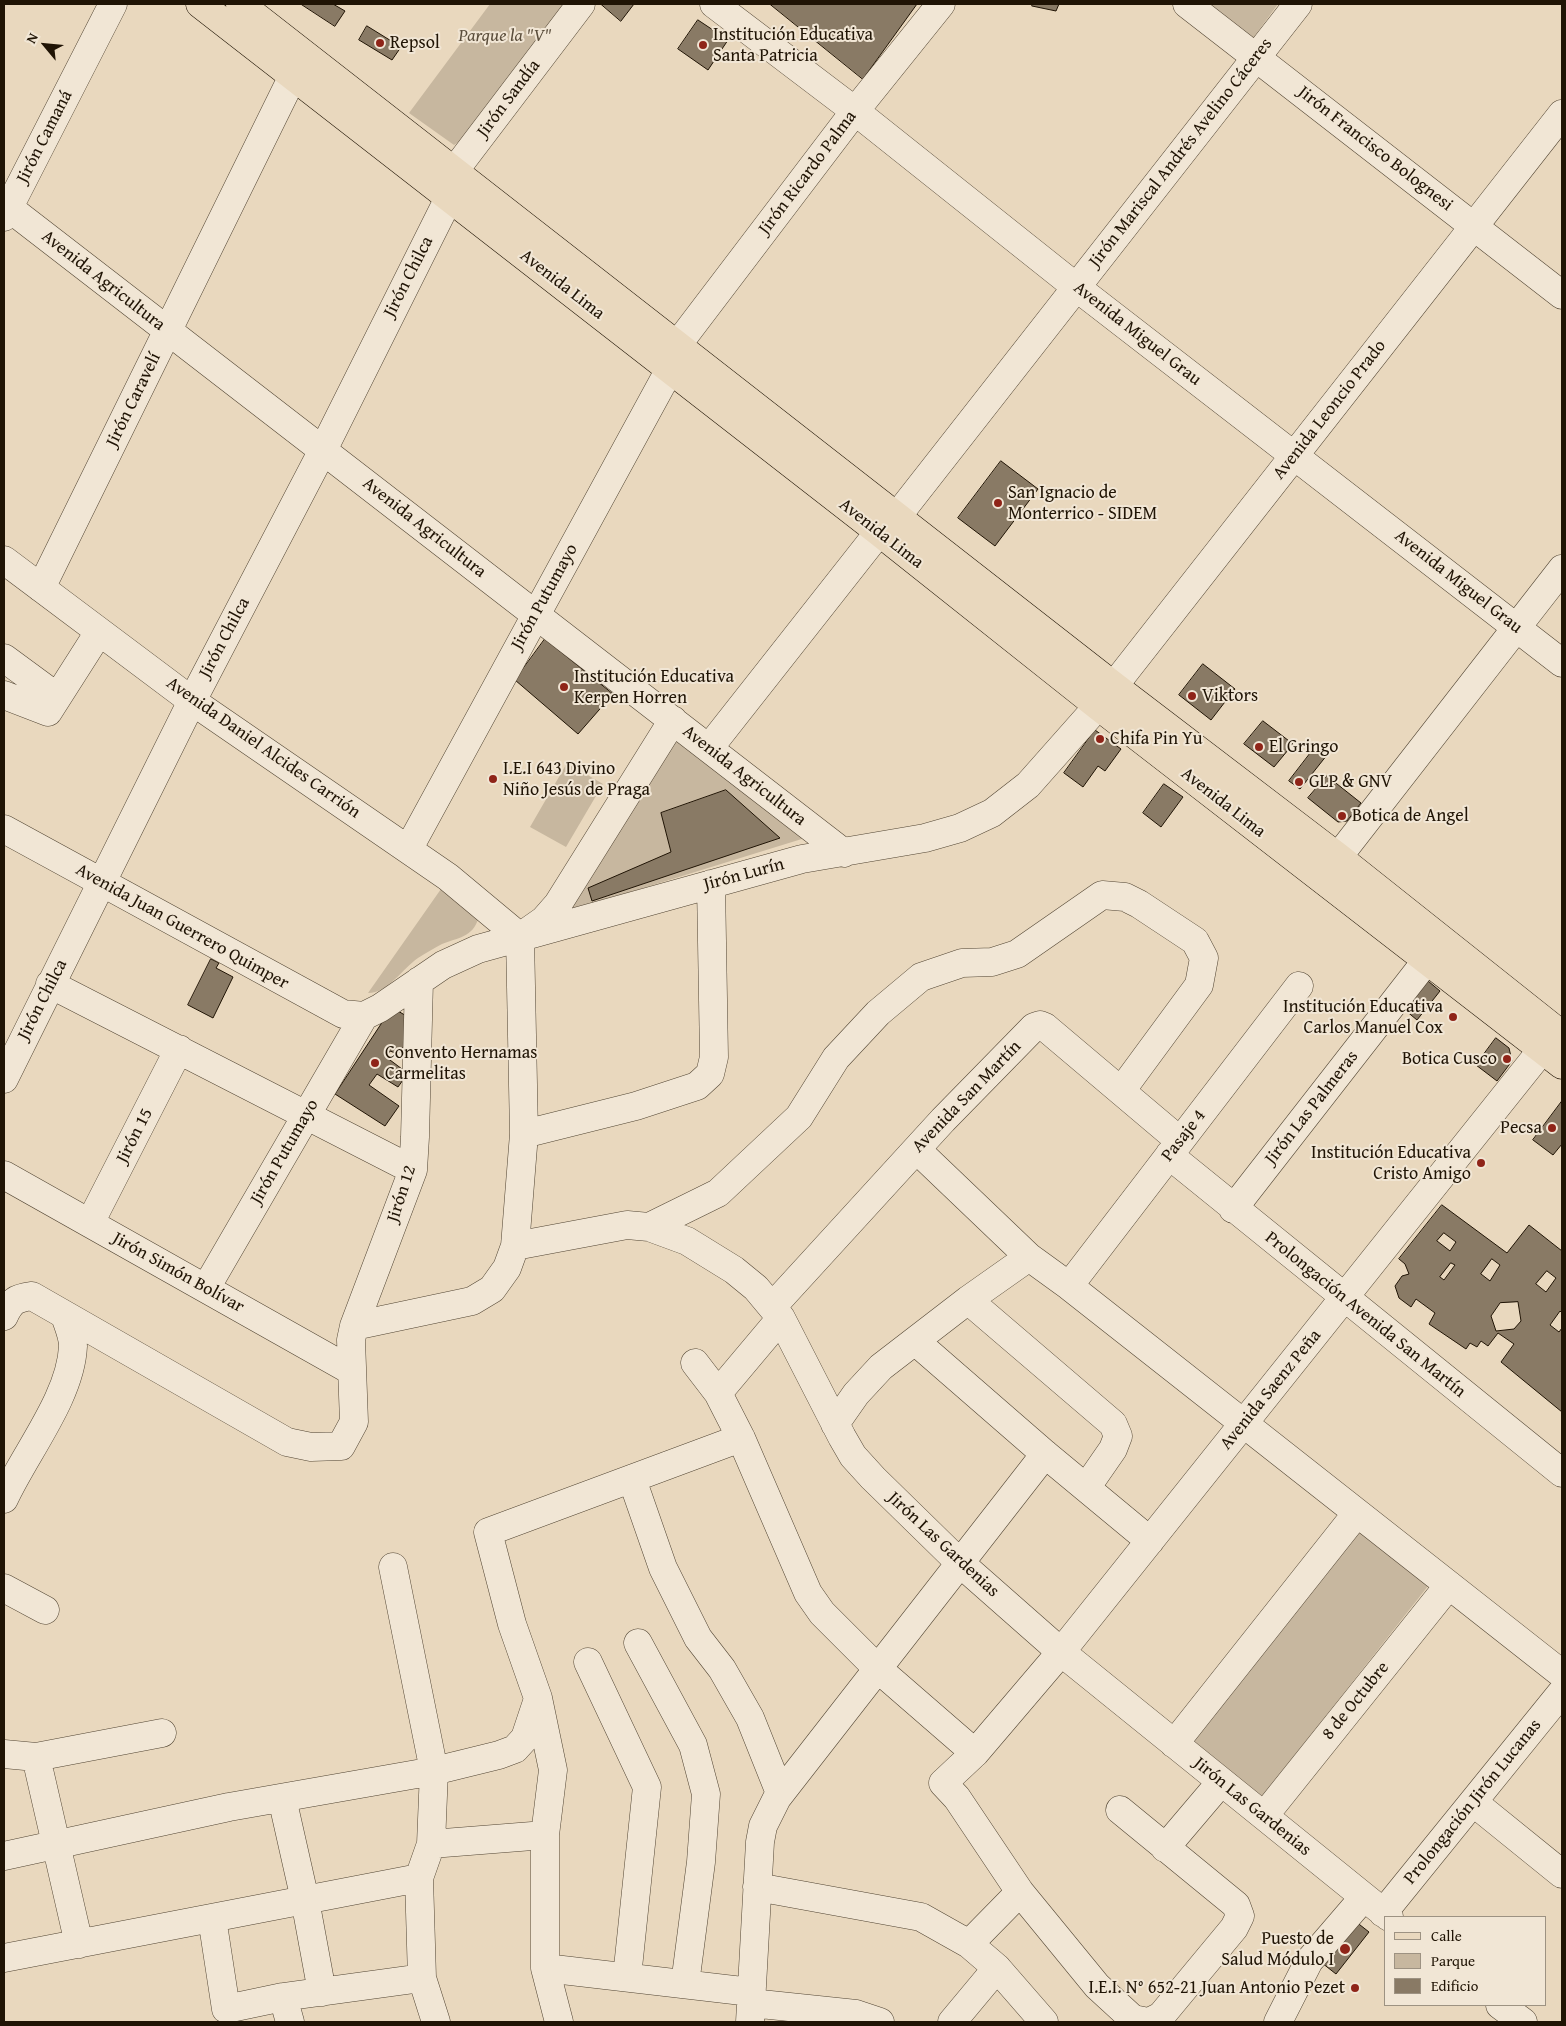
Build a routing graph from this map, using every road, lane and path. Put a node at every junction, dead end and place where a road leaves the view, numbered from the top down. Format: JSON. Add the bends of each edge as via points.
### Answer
{"nodes":[{"id":1,"x":113,"y":4,"type":"edge"},
{"id":2,"x":200,"y":4,"type":"edge"},
{"id":3,"x":240,"y":4,"type":"edge"},
{"id":4,"x":581,"y":4,"type":"edge"},
{"id":5,"x":714,"y":4,"type":"edge"},
{"id":6,"x":941,"y":4,"type":"edge"},
{"id":7,"x":1187,"y":4,"type":"edge"},
{"id":8,"x":1298,"y":4,"type":"edge"},
{"id":9,"x":1256,"y":57,"type":"junction"},
{"id":10,"x":293,"y":76,"type":"junction"},
{"id":11,"x":855,"y":111,"type":"junction"},
{"id":12,"x":1562,"y":114,"type":"edge"},
{"id":13,"x":455,"y":170,"type":"junction"},
{"id":14,"x":449,"y":198,"type":"junction"},
{"id":15,"x":5,"y":209,"type":"edge"},
{"id":16,"x":1474,"y":226,"type":"junction"},
{"id":17,"x":1076,"y":287,"type":"junction"},
{"id":18,"x":1562,"y":295,"type":"edge"},
{"id":19,"x":168,"y":331,"type":"junction"},
{"id":20,"x":674,"y":357,"type":"junction"},
{"id":21,"x":323,"y":450,"type":"junction"},
{"id":22,"x":1294,"y":456,"type":"junction"},
{"id":23,"x":888,"y":524,"type":"junction"},
{"id":24,"x":4,"y":560,"type":"edge"},
{"id":25,"x":1562,"y":570,"type":"edge"},
{"id":26,"x":41,"y":588,"type":"junction"},
{"id":27,"x":536,"y":614,"type":"junction"},
{"id":28,"x":1516,"y":627,"type":"junction"},
{"id":29,"x":99,"y":632,"type":"junction"},
{"id":30,"x":4,"y":658,"type":"edge"},
{"id":31,"x":1562,"y":663,"type":"edge"},
{"id":32,"x":4,"y":695,"type":"edge"},
{"id":33,"x":1106,"y":696,"type":"junction"},
{"id":34,"x":57,"y":698,"type":"junction"},
{"id":35,"x":192,"y":701,"type":"junction"},
{"id":36,"x":673,"y":720,"type":"junction"},
{"id":37,"x":709,"y":748,"type":"junction"},
{"id":38,"x":4,"y":829,"type":"edge"},
{"id":39,"x":409,"y":848,"type":"junction"},
{"id":40,"x":844,"y":853,"type":"junction"},
{"id":41,"x":1338,"y":857,"type":"junction"},
{"id":42,"x":102,"y":884,"type":"junction"},
{"id":43,"x":711,"y":884,"type":"junction"},
{"id":44,"x":520,"y":937,"type":"junction"},
{"id":45,"x":1427,"y":960,"type":"junction"},
{"id":46,"x":419,"y":981,"type":"junction"},
{"id":47,"x":50,"y":984,"type":"junction"},
{"id":48,"x":1299,"y":986,"type":"dead end"},
{"id":49,"x":364,"y":1016,"type":"junction"},
{"id":50,"x":1557,"y":1041,"type":"edge"},
{"id":51,"x":179,"y":1049,"type":"junction"},
{"id":52,"x":4,"y":1079,"type":"edge"},
{"id":53,"x":1121,"y":1092,"type":"junction"},
{"id":54,"x":307,"y":1115,"type":"junction"},
{"id":55,"x":524,"y":1134,"type":"junction"},
{"id":56,"x":1175,"y":1148,"type":"junction"},
{"id":57,"x":917,"y":1150,"type":"junction"},
{"id":58,"x":413,"y":1170,"type":"junction"},
{"id":59,"x":4,"y":1175,"type":"edge"},
{"id":60,"x":1233,"y":1209,"type":"junction"},
{"id":61,"x":90,"y":1223,"type":"junction"},
{"id":62,"x":649,"y":1227,"type":"junction"},
{"id":63,"x":515,"y":1246,"type":"junction"},
{"id":64,"x":1029,"y":1256,"type":"junction"},
{"id":65,"x":1069,"y":1286,"type":"junction"},
{"id":66,"x":206,"y":1288,"type":"junction"},
{"id":67,"x":1345,"y":1298,"type":"junction"},
{"id":68,"x":968,"y":1300,"type":"junction"},
{"id":69,"x":776,"y":1312,"type":"junction"},
{"id":70,"x":4,"y":1316,"type":"edge"},
{"id":71,"x":66,"y":1316,"type":"junction"},
{"id":72,"x":354,"y":1326,"type":"junction"},
{"id":73,"x":915,"y":1341,"type":"junction"},
{"id":74,"x":695,"y":1364,"type":"dead end"},
{"id":75,"x":352,"y":1371,"type":"junction"},
{"id":76,"x":718,"y":1393,"type":"junction"},
{"id":77,"x":835,"y":1424,"type":"junction"},
{"id":78,"x":1244,"y":1424,"type":"junction"},
{"id":79,"x":741,"y":1438,"type":"junction"},
{"id":80,"x":1045,"y":1454,"type":"junction"},
{"id":81,"x":1562,"y":1473,"type":"edge"},
{"id":82,"x":632,"y":1479,"type":"junction"},
{"id":83,"x":1086,"y":1488,"type":"junction"},
{"id":84,"x":4,"y":1499,"type":"edge"},
{"id":85,"x":1357,"y":1513,"type":"junction"},
{"id":86,"x":1150,"y":1541,"type":"junction"},
{"id":87,"x":960,"y":1563,"type":"junction"},
{"id":88,"x":393,"y":1567,"type":"dead end"},
{"id":89,"x":1449,"y":1585,"type":"junction"},
{"id":90,"x":4,"y":1588,"type":"edge"},
{"id":91,"x":45,"y":1610,"type":"dead end"},
{"id":92,"x":638,"y":1643,"type":"dead end"},
{"id":93,"x":1062,"y":1652,"type":"junction"},
{"id":94,"x":588,"y":1662,"type":"dead end"},
{"id":95,"x":877,"y":1668,"type":"junction"},
{"id":96,"x":1562,"y":1674,"type":"edge"},
{"id":97,"x":1562,"y":1692,"type":"edge"},
{"id":98,"x":538,"y":1698,"type":"junction"},
{"id":99,"x":162,"y":1733,"type":"dead end"},
{"id":100,"x":1174,"y":1744,"type":"junction"},
{"id":101,"x":975,"y":1753,"type":"junction"},
{"id":102,"x":4,"y":1754,"type":"edge"},
{"id":103,"x":36,"y":1757,"type":"junction"},
{"id":104,"x":434,"y":1771,"type":"junction"},
{"id":105,"x":1220,"y":1782,"type":"junction"},
{"id":106,"x":780,"y":1793,"type":"junction"},
{"id":107,"x":282,"y":1798,"type":"junction"},
{"id":108,"x":1473,"y":1802,"type":"junction"},
{"id":109,"x":1120,"y":1810,"type":"dead end"},
{"id":110,"x":1264,"y":1816,"type":"junction"},
{"id":111,"x":546,"y":1835,"type":"junction"},
{"id":112,"x":56,"y":1844,"type":"junction"},
{"id":113,"x":431,"y":1844,"type":"junction"},
{"id":114,"x":1165,"y":1848,"type":"junction"},
{"id":115,"x":4,"y":1856,"type":"edge"},
{"id":116,"x":1562,"y":1874,"type":"edge"},
{"id":117,"x":419,"y":1878,"type":"junction"},
{"id":118,"x":757,"y":1887,"type":"junction"},
{"id":119,"x":1020,"y":1892,"type":"junction"},
{"id":120,"x":305,"y":1900,"type":"junction"},
{"id":121,"x":1379,"y":1909,"type":"edge"},
{"id":122,"x":212,"y":1918,"type":"junction"},
{"id":123,"x":78,"y":1944,"type":"junction"},
{"id":124,"x":969,"y":1944,"type":"junction"},
{"id":125,"x":4,"y":1958,"type":"edge"},
{"id":126,"x":545,"y":1968,"type":"junction"},
{"id":127,"x":997,"y":1968,"type":"junction"},
{"id":128,"x":422,"y":1978,"type":"junction"},
{"id":129,"x":627,"y":1978,"type":"junction"},
{"id":130,"x":686,"y":1984,"type":"junction"},
{"id":131,"x":322,"y":1992,"type":"junction"},
{"id":132,"x":751,"y":2006,"type":"edge"},
{"id":133,"x":287,"y":2010,"type":"edge"},
{"id":134,"x":436,"y":2022,"type":"edge"},
{"id":135,"x":559,"y":2022,"type":"edge"},
{"id":136,"x":880,"y":2022,"type":"edge"},
{"id":137,"x":952,"y":2022,"type":"edge"},
{"id":138,"x":1044,"y":2022,"type":"edge"},
{"id":139,"x":1148,"y":2022,"type":"edge"},
{"id":140,"x":1278,"y":2022,"type":"edge"}],
"edges":[{"from":1,"to":15,"type":"street","name":"Jirón Camaná"},
{"from":2,"to":10,"type":"main road","name":"Avenida Lima"},
{"from":3,"to":13,"type":"main road","name":"Avenida Lima"},
{"from":4,"to":13,"type":"street","name":"Jirón Sandía"},
{"from":5,"to":11,"type":"street","name":"Avenida Miguel Grau"},
{"from":6,"to":11,"type":"street","name":"Jirón Ricardo Palma"},
{"from":7,"to":9,"type":"street","name":"Jirón Francisco Bolognesi"},
{"from":8,"to":9,"type":"street","name":"Jirón Mariscal Andrés Avelino Cáceres"},
{"from":9,"to":16,"type":"street","name":"Jirón Francisco Bolognesi"},
{"from":9,"to":17,"type":"street","name":"Jirón Mariscal Andrés Avelino Cáceres"},
{"from":10,"to":14,"type":"main road","name":"Avenida Lima"},
{"from":10,"to":19,"type":"street","name":"Jirón Caravelí"},
{"from":11,"to":17,"type":"street","name":"Avenida Miguel Grau"},
{"from":11,"to":20,"type":"street","name":"Jirón Ricardo Palma"},
{"from":12,"to":16,"type":"street","name":"Avenida Leoncio Prado"},
{"from":13,"to":20,"type":"main road","name":"Avenida Lima"},
{"from":14,"to":20,"type":"main road","name":"Avenida Lima"},
{"from":14,"to":21,"type":"street","name":"Jirón Chilca"},
{"from":15,"to":19,"type":"street","name":"Avenida Agricultura"},
{"from":16,"to":18,"type":"street","name":"Jirón Francisco Bolognesi"},
{"from":16,"to":22,"type":"street","name":"Avenida Leoncio Prado"},
{"from":17,"to":22,"type":"street","name":"Avenida Miguel Grau"},
{"from":17,"to":23,"type":"street","name":"Jirón Mariscal Andrés Avelino Cáceres"},
{"from":19,"to":21,"type":"street","name":"Avenida Agricultura"},
{"from":19,"to":26,"type":"street","name":"Jirón Caravelí"},
{"from":20,"to":23,"type":"main road","name":"Avenida Lima"},
{"from":20,"to":27,"type":"street","name":"Jirón Putumayo"},
{"from":21,"to":27,"type":"street","name":"Avenida Agricultura"},
{"from":21,"to":35,"type":"street","name":"Jirón Chilca"},
{"from":22,"to":28,"type":"street","name":"Avenida Miguel Grau"},
{"from":22,"to":33,"type":"street","name":"Avenida Leoncio Prado"},
{"from":23,"to":33,"type":"main road","name":"Avenida Lima"},
{"from":23,"to":37,"type":"street","name":"Jirón Mariscal Andrés Avelino Cáceres"},
{"from":24,"to":26,"type":"street","name":"Avenida Daniel Alcides Carrión"},
{"from":25,"to":28,"type":"street"},
{"from":26,"to":29,"type":"street","name":"Avenida Daniel Alcides Carrión"},
{"from":27,"to":36,"type":"street","name":"Avenida Agricultura"},
{"from":27,"to":39,"type":"street","name":"Jirón Putumayo"},
{"from":28,"to":31,"type":"street","name":"Avenida Miguel Grau"},
{"from":28,"to":41,"type":"street"},
{"from":29,"to":34,"type":"street"},
{"from":29,"to":35,"type":"street","name":"Avenida Daniel Alcides Carrión"},
{"from":30,"to":34,"type":"street"},
{"from":32,"to":34,"type":"street","via":[[48,712]]},
{"from":33,"to":40,"type":"street","name":"Jirón Lurín","via":[[1028,785],[992,813],[960,828],[925,838]]},
{"from":33,"to":41,"type":"main road","name":"Avenida Lima"},
{"from":33,"to":45,"type":"main road","name":"Avenida Lima"},
{"from":35,"to":39,"type":"street","name":"Avenida Daniel Alcides Carrión"},
{"from":35,"to":42,"type":"street","name":"Jirón Chilca"},
{"from":36,"to":37,"type":"street","name":"Avenida Agricultura"},
{"from":36,"to":44,"type":"street","via":[[558,904],[544,920]]},
{"from":37,"to":40,"type":"street","name":"Avenida Agricultura"},
{"from":38,"to":42,"type":"street","name":"Avenida Juan Guerrero Quimper"},
{"from":39,"to":44,"type":"street","name":"Avenida Daniel Alcides Carrión"},
{"from":40,"to":43,"type":"street","name":"Jirón Lurín","via":[[802,859]]},
{"from":41,"to":50,"type":"main road","name":"Avenida Lima"},
{"from":42,"to":47,"type":"street","name":"Jirón Chilca"},
{"from":42,"to":49,"type":"street","name":"Avenida Juan Guerrero Quimper","via":[[343,1014]]},
{"from":43,"to":44,"type":"street","name":"Jirón Lurín"},
{"from":43,"to":55,"type":"street","via":[[714,1057],[710,1074],[697,1086]]},
{"from":44,"to":46,"type":"street","name":"Jirón Lurín","via":[[478,949],[443,965]]},
{"from":44,"to":55,"type":"street"},
{"from":45,"to":50,"type":"main road","name":"Avenida Lima"},
{"from":45,"to":60,"type":"street","name":"Jirón Las Palmeras"},
{"from":46,"to":49,"type":"street","name":"Jirón Lurín"},
{"from":46,"to":58,"type":"street","name":"Jirón 12"},
{"from":47,"to":51,"type":"street"},
{"from":47,"to":52,"type":"street","name":"Jirón Chilca"},
{"from":48,"to":56,"type":"street","name":"Pasaje 4"},
{"from":49,"to":54,"type":"street","name":"Jirón Putumayo"},
{"from":50,"to":67,"type":"street","name":"Avenida Saenz Peña"},
{"from":51,"to":54,"type":"street"},
{"from":51,"to":61,"type":"street","name":"Jirón 15"},
{"from":53,"to":56,"type":"street","name":"Avenida San Martín"},
{"from":53,"to":57,"type":"street","name":"Avenida San Martín","via":[[1040,1025],[1034,1027],[992,1068]]},
{"from":53,"to":62,"type":"street","via":[[1199,985],[1204,958],[1195,941],[1139,904],[1125,897],[1102,895],[1017,954],[992,962],[962,963],[921,978],[872,1019],[836,1058],[799,1117],[718,1193]]},
{"from":54,"to":58,"type":"street"},
{"from":54,"to":66,"type":"street","name":"Jirón Putumayo"},
{"from":55,"to":63,"type":"street"},
{"from":56,"to":60,"type":"street","name":"Prolongación Avenida San Martín"},
{"from":56,"to":65,"type":"street","name":"Pasaje 4"},
{"from":57,"to":64,"type":"street"},
{"from":57,"to":69,"type":"street","name":"Avenida San Martín"},
{"from":58,"to":72,"type":"street","name":"Jirón 12"},
{"from":59,"to":61,"type":"street","name":"Jirón Simón Bolívar"},
{"from":60,"to":67,"type":"street","name":"Prolongación Avenida San Martín"},
{"from":61,"to":66,"type":"street","name":"Jirón Simón Bolívar"},
{"from":62,"to":63,"type":"street","name":"Jirón Las Gardenias","via":[[627,1225]]},
{"from":62,"to":69,"type":"street","name":"Jirón Las Gardenias","via":[[687,1241],[734,1270],[756,1288]]},
{"from":63,"to":72,"type":"street","via":[[507,1268],[492,1289],[472,1301]]},
{"from":64,"to":65,"type":"street"},
{"from":64,"to":68,"type":"street"},
{"from":65,"to":78,"type":"street"},
{"from":66,"to":75,"type":"street","name":"Jirón Simón Bolívar"},
{"from":67,"to":78,"type":"street","name":"Avenida Saenz Peña"},
{"from":67,"to":81,"type":"street","name":"Prolongación Avenida San Martín"},
{"from":68,"to":73,"type":"street"},
{"from":68,"to":83,"type":"street","via":[[1113,1424],[1118,1436],[1113,1449]]},
{"from":69,"to":76,"type":"street","name":"Avenida San Martín"},
{"from":69,"to":77,"type":"street","name":"Jirón Las Gardenias"},
{"from":70,"to":71,"type":"street","via":[[19,1297],[32,1296]]},
{"from":71,"to":75,"type":"street","name":"Jirón 12","via":[[287,1442],[311,1447],[341,1446],[354,1422]]},
{"from":71,"to":84,"type":"street","via":[[73,1344],[70,1368],[60,1395]]},
{"from":72,"to":75,"type":"street","name":"Jirón 12"},
{"from":73,"to":77,"type":"street","via":[[881,1368],[856,1394]]},
{"from":73,"to":80,"type":"street"},
{"from":74,"to":76,"type":"street"},
{"from":76,"to":79,"type":"street"},
{"from":77,"to":87,"type":"street","name":"Jirón Las Gardenias","via":[[853,1456]]},
{"from":78,"to":85,"type":"street"},
{"from":78,"to":86,"type":"street","name":"Avenida Saenz Peña"},
{"from":79,"to":82,"type":"street"},
{"from":79,"to":95,"type":"street","via":[[808,1593],[822,1613]]},
{"from":80,"to":83,"type":"street"},
{"from":80,"to":87,"type":"street"},
{"from":82,"to":98,"type":"street","via":[[488,1532],[512,1624]]},
{"from":82,"to":106,"type":"street","via":[[663,1568],[698,1638],[722,1669],[750,1718]]},
{"from":83,"to":86,"type":"street"},
{"from":85,"to":89,"type":"street"},
{"from":85,"to":100,"type":"street"},
{"from":86,"to":93,"type":"street","name":"Avenida Saenz Peña"},
{"from":87,"to":93,"type":"street","name":"Jirón Las Gardenias"},
{"from":87,"to":95,"type":"street"},
{"from":88,"to":104,"type":"street"},
{"from":89,"to":96,"type":"street"},
{"from":89,"to":110,"type":"street","name":"8 de Octubre"},
{"from":90,"to":91,"type":"street"},
{"from":92,"to":130,"type":"street","via":[[693,1745],[706,1794]]},
{"from":93,"to":100,"type":"street","name":"Jirón Las Gardenias"},
{"from":93,"to":101,"type":"street","name":"Avenida Saenz Peña"},
{"from":94,"to":129,"type":"street","via":[[647,1786]]},
{"from":95,"to":101,"type":"street"},
{"from":95,"to":106,"type":"street"},
{"from":97,"to":108,"type":"street","name":"Prolongación Jirón Lucanas"},
{"from":98,"to":104,"type":"street","via":[[525,1738],[515,1749]]},
{"from":98,"to":111,"type":"street","via":[[553,1770]]},
{"from":99,"to":103,"type":"street"},
{"from":100,"to":105,"type":"street","name":"Jirón Las Gardenias"},
{"from":101,"to":119,"type":"street","name":"Avenida Saenz Peña","via":[[943,1783]]},
{"from":102,"to":103,"type":"street"},
{"from":103,"to":112,"type":"street"},
{"from":104,"to":107,"type":"street"},
{"from":104,"to":113,"type":"street"},
{"from":105,"to":110,"type":"street","name":"Jirón Las Gardenias"},
{"from":105,"to":114,"type":"street"},
{"from":106,"to":118,"type":"street","via":[[763,1826]]},
{"from":107,"to":112,"type":"street"},
{"from":107,"to":120,"type":"street"},
{"from":108,"to":116,"type":"street"},
{"from":108,"to":121,"type":"street","name":"Prolongación Jirón Lucanas"},
{"from":109,"to":114,"type":"street"},
{"from":110,"to":121,"type":"street","name":"Jirón Las Gardenias"},
{"from":111,"to":113,"type":"street"},
{"from":111,"to":126,"type":"street"},
{"from":112,"to":115,"type":"street"},
{"from":112,"to":123,"type":"street"},
{"from":113,"to":117,"type":"street"},
{"from":114,"to":139,"type":"street","via":[[1236,1906],[1240,1916],[1234,1928],[1161,2016]]},
{"from":117,"to":120,"type":"street"},
{"from":117,"to":128,"type":"street"},
{"from":118,"to":124,"type":"street","via":[[921,1916]]},
{"from":118,"to":132,"type":"street"},
{"from":119,"to":124,"type":"street"},
{"from":119,"to":139,"type":"street","via":[[1097,1986],[1133,2019]]},
{"from":120,"to":122,"type":"street"},
{"from":120,"to":131,"type":"street"},
{"from":121,"to":140,"type":"street","name":"Prolongación Jirón Lucanas","via":[[1308,1960]]},
{"from":122,"to":123,"type":"street"},
{"from":122,"to":133,"type":"street","via":[[226,2009]]},
{"from":123,"to":125,"type":"street"},
{"from":124,"to":127,"type":"street"},
{"from":126,"to":129,"type":"street"},
{"from":126,"to":135,"type":"street"},
{"from":127,"to":137,"type":"street"},
{"from":127,"to":138,"type":"street"},
{"from":128,"to":131,"type":"street"},
{"from":128,"to":134,"type":"street"},
{"from":129,"to":130,"type":"street"},
{"from":130,"to":132,"type":"street"},
{"from":131,"to":133,"type":"street"},
{"from":132,"to":136,"type":"street","via":[[856,2014]]}]}
